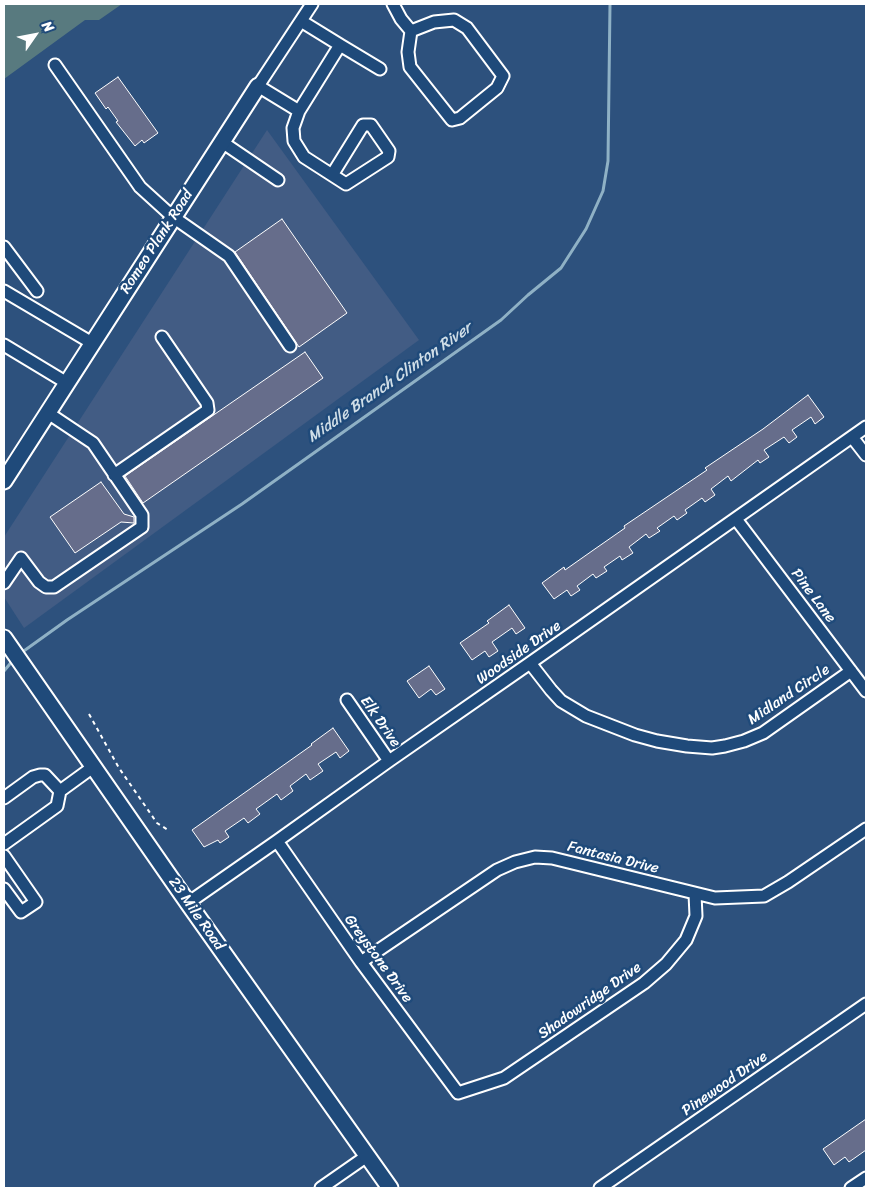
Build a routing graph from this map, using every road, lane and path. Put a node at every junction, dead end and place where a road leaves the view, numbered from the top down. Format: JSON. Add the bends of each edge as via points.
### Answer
{"nodes":[{"id":1,"x":393,"y":4,"type":"edge"},
{"id":2,"x":305,"y":10,"type":"edge"},
{"id":3,"x":411,"y":31,"type":"junction"},
{"id":4,"x":340,"y":45,"type":"junction"},
{"id":5,"x":55,"y":65,"type":"dead end"},
{"id":6,"x":380,"y":69,"type":"dead end"},
{"id":7,"x":258,"y":86,"type":"junction"},
{"id":8,"x":299,"y":111,"type":"junction"},
{"id":9,"x":222,"y":142,"type":"junction"},
{"id":10,"x":332,"y":175,"type":"junction"},
{"id":11,"x":278,"y":180,"type":"dead end"},
{"id":12,"x":173,"y":218,"type":"junction"},
{"id":13,"x":4,"y":247,"type":"edge"},
{"id":14,"x":4,"y":291,"type":"edge"},
{"id":15,"x":37,"y":291,"type":"dead end"},
{"id":16,"x":162,"y":337,"type":"dead end"},
{"id":17,"x":92,"y":343,"type":"junction"},
{"id":18,"x":4,"y":345,"type":"edge"},
{"id":19,"x":290,"y":346,"type":"dead end"},
{"id":20,"x":67,"y":383,"type":"junction"},
{"id":21,"x":48,"y":413,"type":"junction"},
{"id":22,"x":866,"y":427,"type":"edge"},
{"id":23,"x":852,"y":437,"type":"junction"},
{"id":24,"x":866,"y":455,"type":"edge"},
{"id":25,"x":114,"y":474,"type":"junction"},
{"id":26,"x":4,"y":480,"type":"edge"},
{"id":27,"x":736,"y":519,"type":"junction"},
{"id":28,"x":4,"y":583,"type":"edge"},
{"id":29,"x":6,"y":641,"type":"edge"},
{"id":30,"x":530,"y":663,"type":"junction"},
{"id":31,"x":851,"y":671,"type":"junction"},
{"id":32,"x":866,"y":691,"type":"edge"},
{"id":33,"x":346,"y":700,"type":"dead end"},
{"id":34,"x":89,"y":714,"type":"dead end"},
{"id":35,"x":389,"y":760,"type":"junction"},
{"id":36,"x":93,"y":767,"type":"junction"},
{"id":37,"x":60,"y":791,"type":"junction"},
{"id":38,"x":4,"y":798,"type":"edge"},
{"id":39,"x":866,"y":829,"type":"edge"},
{"id":40,"x":168,"y":830,"type":"dead end"},
{"id":41,"x":277,"y":841,"type":"junction"},
{"id":42,"x":4,"y":844,"type":"edge"},
{"id":43,"x":4,"y":856,"type":"edge"},
{"id":44,"x":4,"y":889,"type":"edge"},
{"id":45,"x":696,"y":894,"type":"junction"},
{"id":46,"x":188,"y":903,"type":"junction"},
{"id":47,"x":361,"y":962,"type":"junction"},
{"id":48,"x":866,"y":1004,"type":"edge"},
{"id":49,"x":458,"y":1093,"type":"joint"},
{"id":50,"x":367,"y":1156,"type":"junction"},
{"id":51,"x":866,"y":1178,"type":"edge"},
{"id":52,"x":321,"y":1188,"type":"edge"},
{"id":53,"x":390,"y":1188,"type":"edge"},
{"id":54,"x":600,"y":1188,"type":"edge"},
{"id":55,"x":851,"y":1188,"type":"edge"}],
"edges":[{"from":1,"to":3,"type":"street"},
{"from":2,"to":4,"type":"street"},
{"from":2,"to":7,"type":"street","name":"Romeo Plank Road"},
{"from":3,"to":3,"type":"street","via":[[410,68],[452,120],[460,118],[498,88],[503,76],[467,28],[454,20],[434,22]]},
{"from":4,"to":6,"type":"street"},
{"from":4,"to":8,"type":"street"},
{"from":5,"to":12,"type":"street","via":[[140,187]]},
{"from":7,"to":8,"type":"street"},
{"from":7,"to":9,"type":"main road","name":"Romeo Plank Road"},
{"from":8,"to":10,"type":"street","via":[[293,128],[294,141],[304,157]]},
{"from":9,"to":11,"type":"street"},
{"from":9,"to":12,"type":"main road","name":"Romeo Plank Road"},
{"from":10,"to":10,"type":"street","via":[[346,184],[388,157],[389,151],[371,125],[363,126]]},
{"from":12,"to":17,"type":"main road","name":"Romeo Plank Road"},
{"from":12,"to":19,"type":"street","via":[[229,256]]},
{"from":13,"to":15,"type":"street"},
{"from":14,"to":17,"type":"street"},
{"from":16,"to":25,"type":"street","via":[[208,410]]},
{"from":17,"to":20,"type":"main road","name":"Romeo Plank Road"},
{"from":18,"to":20,"type":"street"},
{"from":20,"to":21,"type":"main road","name":"Romeo Plank Road"},
{"from":21,"to":25,"type":"street","via":[[92,443]]},
{"from":21,"to":26,"type":"main road","name":"Romeo Plank Road"},
{"from":22,"to":23,"type":"street","name":"Woodside Drive"},
{"from":23,"to":24,"type":"street"},
{"from":23,"to":27,"type":"street","name":"Woodside Drive"},
{"from":25,"to":28,"type":"street","via":[[142,515],[142,527],[54,587],[46,587],[39,582],[21,558]]},
{"from":27,"to":30,"type":"street","name":"Woodside Drive"},
{"from":27,"to":31,"type":"street","name":"Pine Lane"},
{"from":29,"to":36,"type":"main road","name":"23 Mile Road"},
{"from":30,"to":31,"type":"street","name":"Midland Circle","via":[[561,701],[586,716],[634,735],[700,748],[726,746],[756,736]]},
{"from":30,"to":35,"type":"street","name":"Woodside Drive"},
{"from":31,"to":32,"type":"street","name":"Pine Lane"},
{"from":33,"to":35,"type":"street","name":"Elk Drive"},
{"from":34,"to":40,"type":"path","via":[[119,768],[157,823]]},
{"from":35,"to":41,"type":"street","name":"Woodside Drive"},
{"from":36,"to":37,"type":"street"},
{"from":36,"to":46,"type":"main road","name":"23 Mile Road"},
{"from":37,"to":38,"type":"street","via":[[45,775],[40,775],[33,776]]},
{"from":37,"to":42,"type":"street","via":[[57,806]]},
{"from":39,"to":45,"type":"street","name":"Fantasia Drive","via":[[764,896],[715,898]]},
{"from":41,"to":46,"type":"street","name":"Woodside Drive"},
{"from":41,"to":47,"type":"street","name":"Greystone Drive"},
{"from":43,"to":44,"type":"street","via":[[36,902],[21,912]]},
{"from":45,"to":47,"type":"street","name":"Fantasia Drive","via":[[552,858],[535,857],[497,870]]},
{"from":45,"to":49,"type":"street","name":"Shadowridge Drive","via":[[696,916],[686,940],[644,983],[504,1078]]},
{"from":46,"to":50,"type":"main road","name":"23 Mile Road"},
{"from":47,"to":49,"type":"street","name":"Greystone Drive"},
{"from":48,"to":54,"type":"street","name":"Pinewood Drive"},
{"from":50,"to":52,"type":"street"},
{"from":50,"to":53,"type":"main road","name":"23 Mile Road"},
{"from":51,"to":55,"type":"street"}]}
